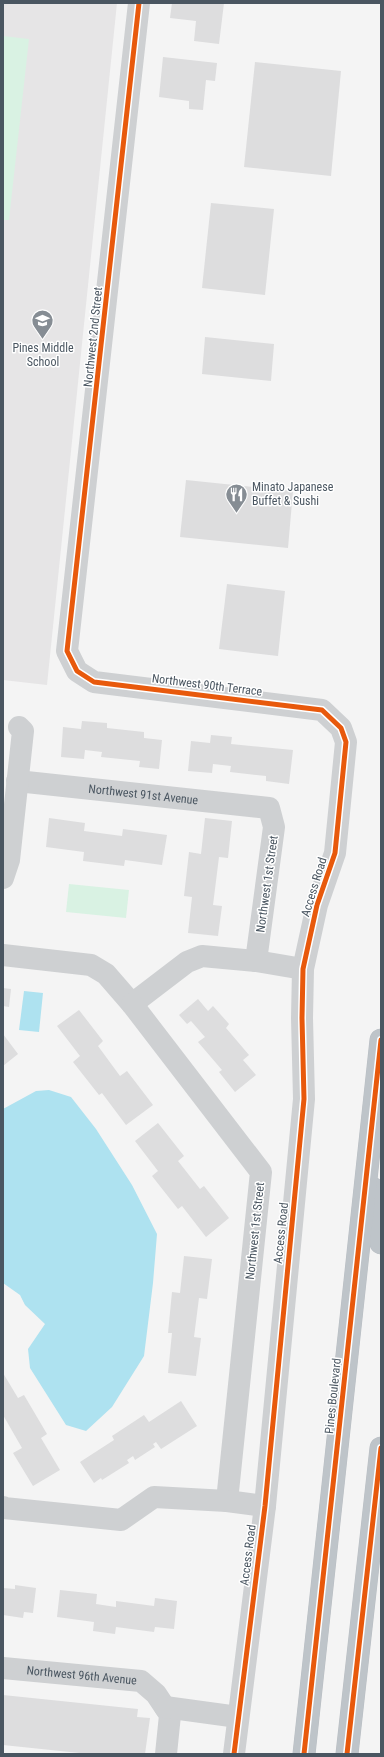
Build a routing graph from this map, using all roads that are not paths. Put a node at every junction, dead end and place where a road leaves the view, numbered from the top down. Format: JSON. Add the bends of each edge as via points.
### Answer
{"nodes":[{"id":1,"x":139,"y":3,"type":"edge"},
{"id":2,"x":77,"y":671,"type":"joint"},
{"id":3,"x":334,"y":720,"type":"joint"},
{"id":4,"x":19,"y":727,"type":"dead end"},
{"id":5,"x":17,"y":781,"type":"junction"},
{"id":6,"x":269,"y":808,"type":"joint"},
{"id":7,"x":3,"y":878,"type":"edge"},
{"id":8,"x":3,"y":955,"type":"edge"},
{"id":9,"x":256,"y":961,"type":"junction"},
{"id":10,"x":304,"y":969,"type":"junction"},
{"id":11,"x":132,"y":1004,"type":"junction"},
{"id":12,"x":381,"y":1040,"type":"edge"},
{"id":13,"x":370,"y":1150,"type":"junction"},
{"id":14,"x":381,"y":1243,"type":"edge"},
{"id":15,"x":381,"y":1448,"type":"edge"},
{"id":16,"x":227,"y":1501,"type":"junction"},
{"id":17,"x":265,"y":1506,"type":"junction"},
{"id":18,"x":3,"y":1507,"type":"edge"},
{"id":19,"x":3,"y":1668,"type":"edge"},
{"id":20,"x":166,"y":1703,"type":"junction"},
{"id":21,"x":238,"y":1717,"type":"junction"},
{"id":22,"x":166,"y":1754,"type":"edge"},
{"id":23,"x":234,"y":1754,"type":"edge"},
{"id":24,"x":304,"y":1754,"type":"edge"},
{"id":25,"x":347,"y":1754,"type":"edge"}],
"edges":[{"from":1,"to":2,"type":"street","name":"Northwest 2nd Street","via":[[67,651]]},
{"from":2,"to":3,"type":"street","name":"Northwest 90th Terrace","via":[[94,682],[322,710]]},
{"from":3,"to":10,"type":"street","name":"Access Road","via":[[346,742],[335,852],[316,905]]},
{"from":4,"to":5,"type":"street","via":[[24,731]]},
{"from":5,"to":6,"type":"street","name":"Northwest 91st Avenue"},
{"from":5,"to":7,"type":"street","via":[[9,860]]},
{"from":6,"to":9,"type":"street","name":"Northwest 1st Street","via":[[274,827]]},
{"from":8,"to":11,"type":"street","name":"Northwest 1st Street","via":[[91,965],[106,974]]},
{"from":9,"to":10,"type":"street"},
{"from":9,"to":11,"type":"street","via":[[202,956],[187,962]]},
{"from":10,"to":17,"type":"street","name":"Access Road","via":[[304,1099]]},
{"from":11,"to":16,"type":"street","name":"Northwest 1st Street","via":[[261,1172]]},
{"from":12,"to":13,"type":"highway","name":"Pines Boulevard"},
{"from":13,"to":14,"type":"highway"},
{"from":13,"to":24,"type":"highway","name":"Pines Boulevard"},
{"from":15,"to":25,"type":"highway"},
{"from":16,"to":17,"type":"street"},
{"from":16,"to":18,"type":"street","via":[[154,1497],[122,1520]]},
{"from":17,"to":21,"type":"street","name":"Access Road"},
{"from":19,"to":20,"type":"street","name":"Northwest 96th Avenue","via":[[141,1681]]},
{"from":20,"to":21,"type":"street"},
{"from":20,"to":22,"type":"street","via":[[170,1715]]},
{"from":21,"to":23,"type":"street","name":"Access Road"}]}
